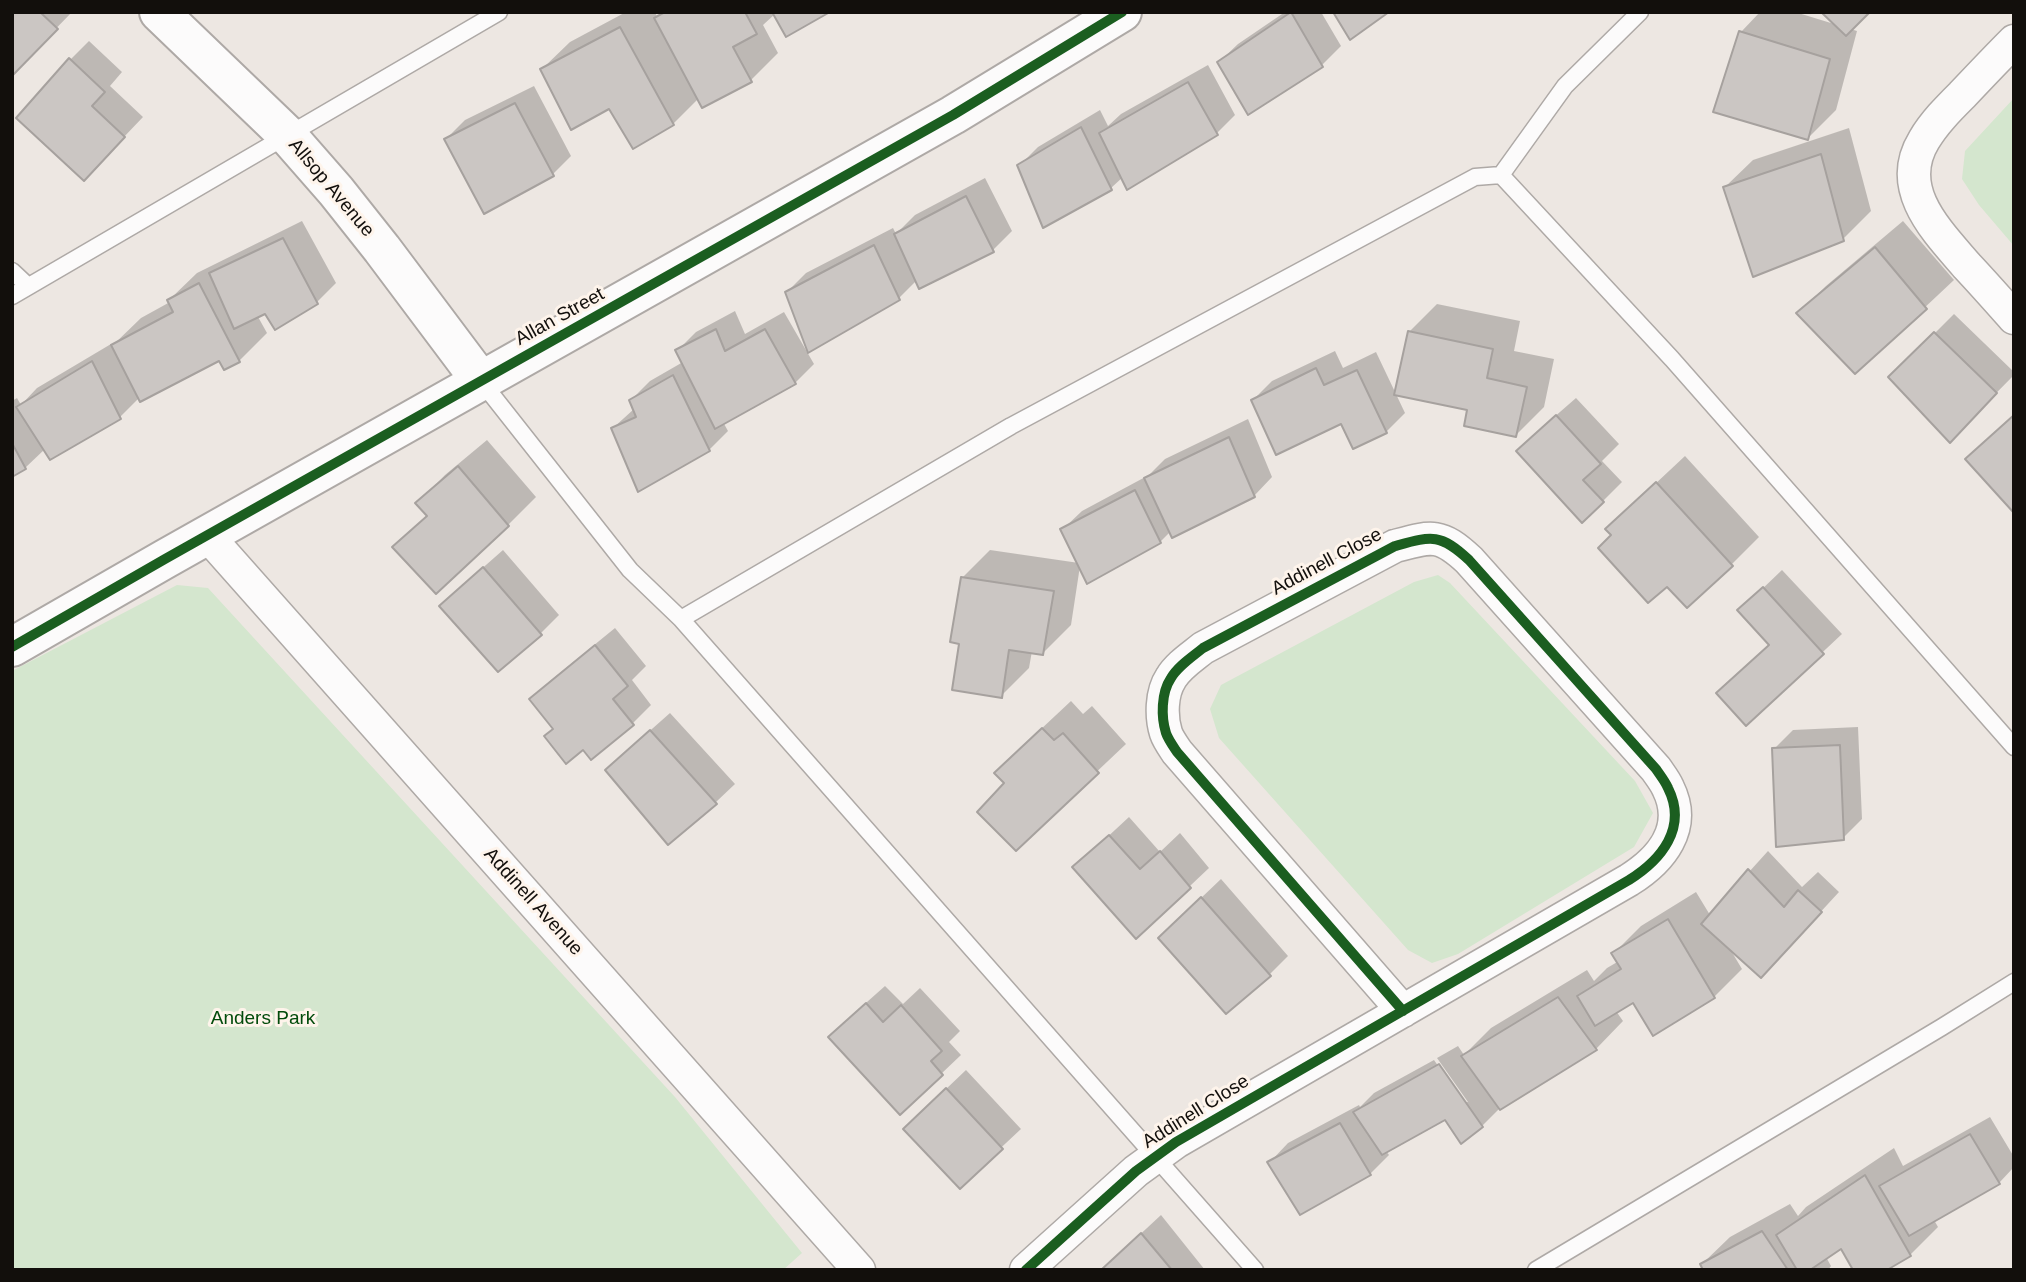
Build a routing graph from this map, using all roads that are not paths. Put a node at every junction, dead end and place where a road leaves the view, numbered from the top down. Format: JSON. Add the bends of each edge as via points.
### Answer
{"nodes":[{"id":1,"x":159,"y":12,"type":"edge"},
{"id":2,"x":499,"y":12,"type":"edge"},
{"id":3,"x":1122,"y":12,"type":"edge"},
{"id":4,"x":1640,"y":12,"type":"edge"},
{"id":5,"x":2014,"y":41,"type":"edge"},
{"id":6,"x":287,"y":135,"type":"junction"},
{"id":7,"x":1501,"y":175,"type":"junction"},
{"id":8,"x":12,"y":271,"type":"edge"},
{"id":9,"x":28,"y":286,"type":"junction"},
{"id":10,"x":12,"y":296,"type":"edge"},
{"id":11,"x":2014,"y":318,"type":"edge"},
{"id":12,"x":481,"y":381,"type":"junction"},
{"id":13,"x":207,"y":535,"type":"junction"},
{"id":14,"x":681,"y":619,"type":"junction"},
{"id":15,"x":12,"y":647,"type":"edge"},
{"id":16,"x":2014,"y":747,"type":"edge"},
{"id":17,"x":2014,"y":982,"type":"edge"},
{"id":18,"x":1403,"y":1011,"type":"junction"},
{"id":19,"x":1156,"y":1156,"type":"junction"},
{"id":20,"x":859,"y":1270,"type":"edge"},
{"id":21,"x":1026,"y":1270,"type":"edge"},
{"id":22,"x":1255,"y":1270,"type":"edge"},
{"id":23,"x":1536,"y":1270,"type":"edge"}],
"edges":[{"from":1,"to":6,"type":"street","name":"Allsop Avenue"},
{"from":2,"to":6,"type":"lane"},
{"from":3,"to":12,"type":"street","name":"Allan Street","via":[[953,115]]},
{"from":4,"to":7,"type":"lane","via":[[1565,86]]},
{"from":5,"to":11,"type":"street","via":[[1939,118],[1923,141],[1915,177],[1925,215]]},
{"from":6,"to":9,"type":"lane"},
{"from":6,"to":12,"type":"street","name":"Allsop Avenue"},
{"from":7,"to":14,"type":"lane","via":[[1475,177],[1011,426]]},
{"from":7,"to":16,"type":"lane","via":[[1672,359]]},
{"from":8,"to":9,"type":"lane"},
{"from":9,"to":10,"type":"lane"},
{"from":12,"to":13,"type":"street","name":"Allan Street"},
{"from":12,"to":14,"type":"lane","via":[[630,570]]},
{"from":13,"to":15,"type":"street","name":"Allan Street"},
{"from":13,"to":20,"type":"street","name":"Addinell Avenue"},
{"from":14,"to":19,"type":"lane"},
{"from":17,"to":23,"type":"lane"},
{"from":18,"to":18,"type":"street","name":"Addinell Close","via":[[1646,869],[1669,842],[1674,827],[1669,789],[1656,769],[1469,560],[1439,538],[1395,546],[1203,648],[1170,679],[1162,714],[1166,734],[1177,752]]},
{"from":18,"to":19,"type":"street","name":"Addinell Close"},
{"from":19,"to":21,"type":"street","name":"Addinell Close"},
{"from":19,"to":22,"type":"lane"}]}
